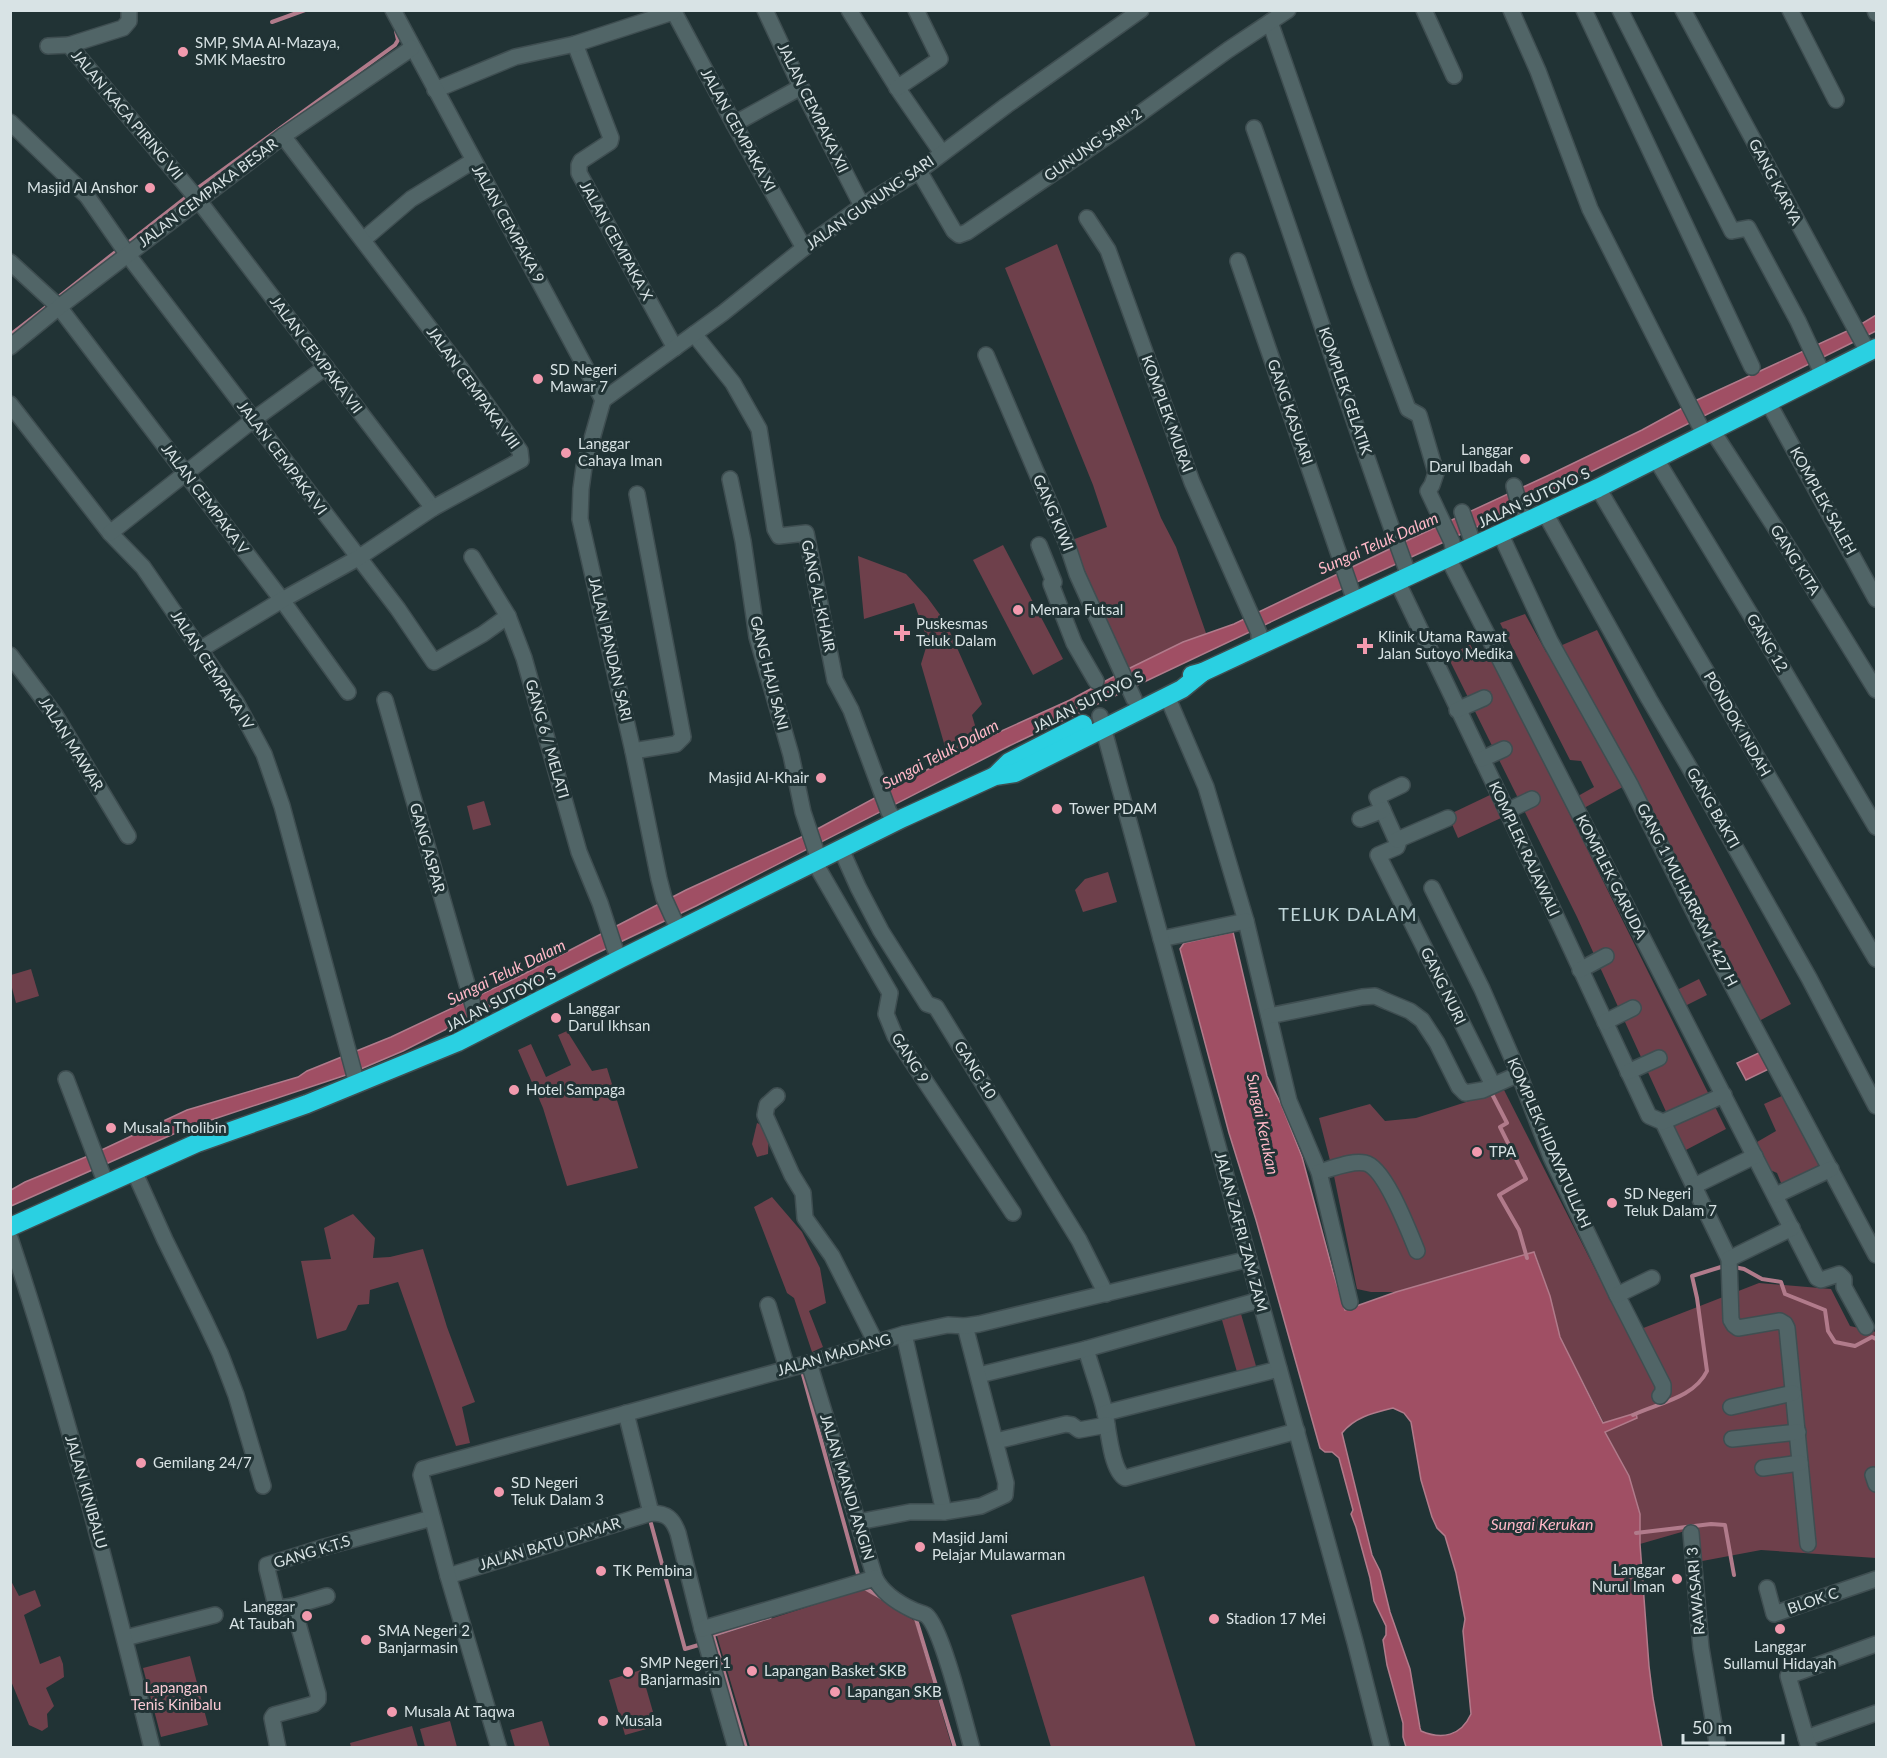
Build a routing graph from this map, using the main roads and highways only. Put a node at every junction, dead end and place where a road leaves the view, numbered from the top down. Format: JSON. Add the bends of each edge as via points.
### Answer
{"nodes":[{"id":1,"x":1869,"y":348,"type":"edge"},
{"id":2,"x":1203,"y":672,"type":"junction"},
{"id":3,"x":1102,"y":721,"type":"junction"},
{"id":4,"x":10,"y":1227,"type":"edge"}],
"edges":[{"from":1,"to":2,"type":"highway","name":"JALAN SUTOYO S","via":[[1821,370],[1768,402],[1705,429],[1598,488],[1545,513],[1522,516],[1500,533],[1472,540],[1354,595],[1259,640]]},
{"from":2,"to":3,"type":"highway","name":"JALAN SUTOYO S","via":[[1182,689]]},
{"from":2,"to":3,"type":"highway","name":"JALAN SUTOYO S","via":[[1132,695]]},
{"from":3,"to":4,"type":"highway","name":"JALAN SUTOYO S","via":[[1016,773],[994,777],[893,817],[841,849],[617,954],[414,1061],[213,1136],[134,1171],[104,1178]]}]}
